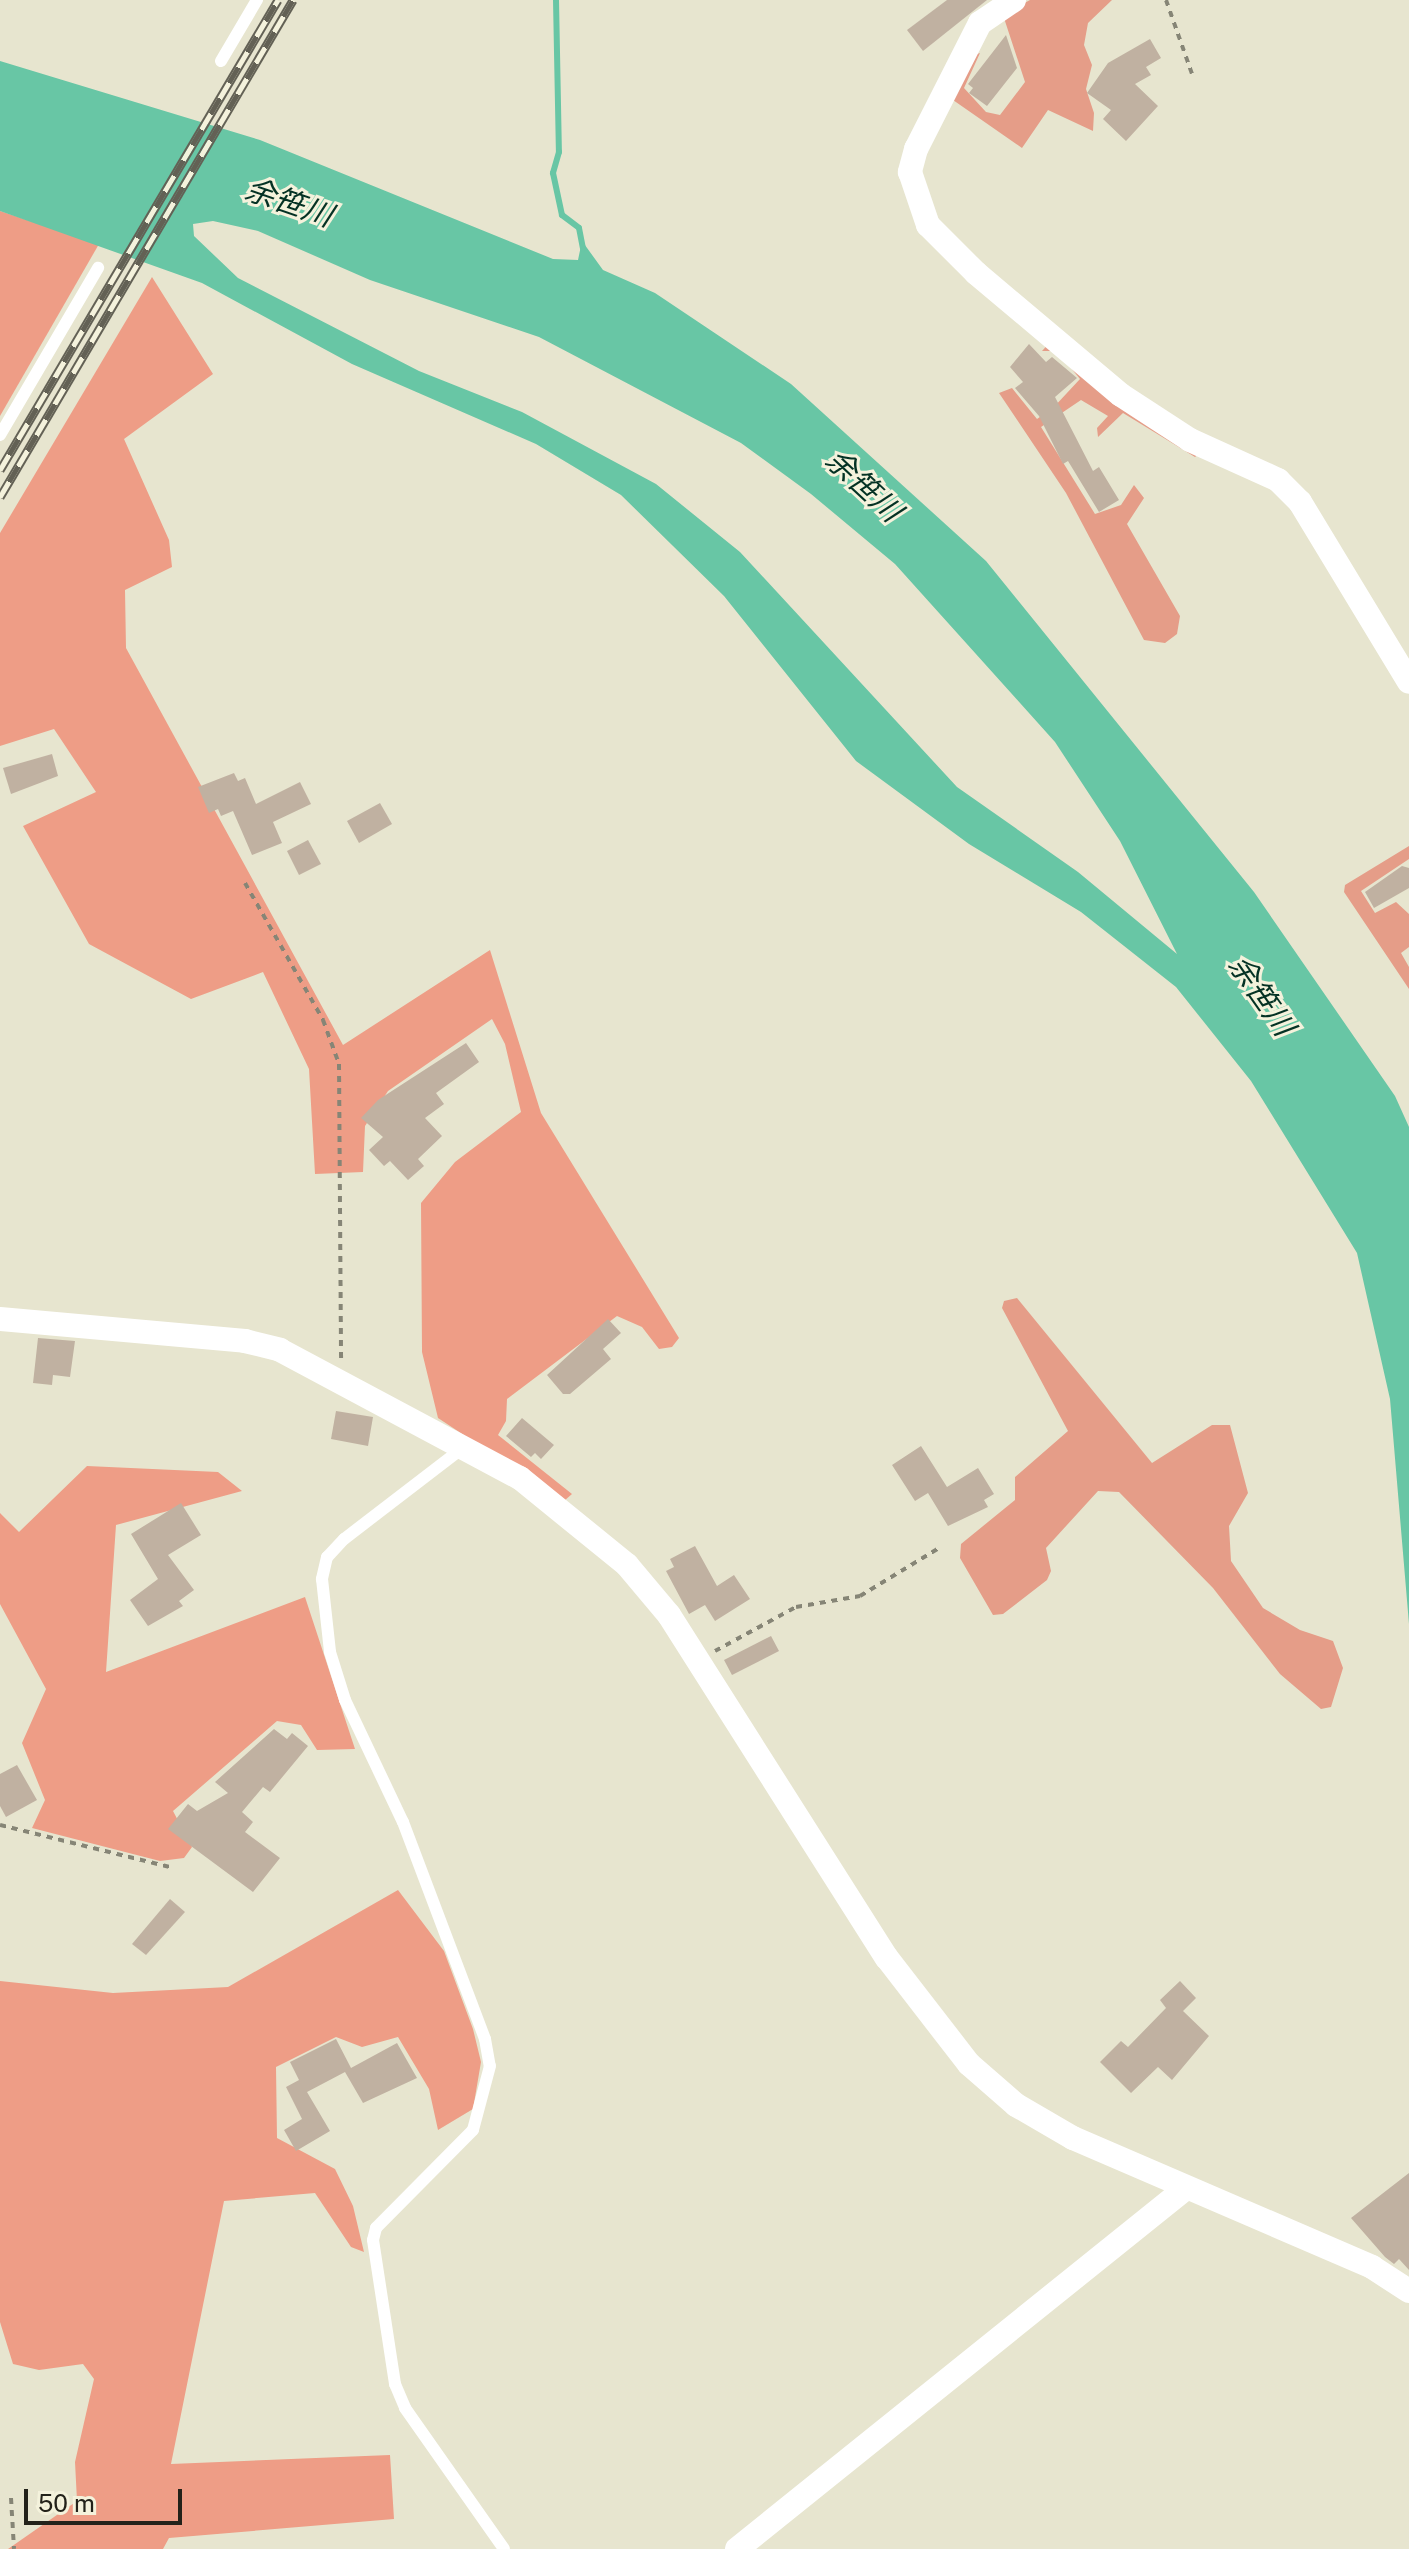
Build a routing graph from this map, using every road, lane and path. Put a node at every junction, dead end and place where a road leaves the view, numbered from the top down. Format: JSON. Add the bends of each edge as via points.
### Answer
{"nodes":[{"id":1,"x":257,"y":0,"type":"edge"},
{"id":2,"x":1014,"y":0,"type":"edge"},
{"id":3,"x":1166,"y":0,"type":"edge"},
{"id":4,"x":221,"y":61,"type":"dead end"},
{"id":5,"x":1192,"y":74,"type":"dead end"},
{"id":6,"x":98,"y":268,"type":"dead end"},
{"id":7,"x":0,"y":435,"type":"edge"},
{"id":8,"x":1409,"y":682,"type":"edge"},
{"id":9,"x":245,"y":883,"type":"dead end"},
{"id":10,"x":0,"y":1319,"type":"edge"},
{"id":11,"x":336,"y":1376,"type":"junction"},
{"id":12,"x":466,"y":1445,"type":"junction"},
{"id":13,"x":939,"y":1548,"type":"dead end"},
{"id":14,"x":699,"y":1660,"type":"junction"},
{"id":15,"x":0,"y":1825,"type":"edge"},
{"id":16,"x":174,"y":1868,"type":"dead end"},
{"id":17,"x":1186,"y":2188,"type":"junction"},
{"id":18,"x":1409,"y":2291,"type":"edge"},
{"id":19,"x":11,"y":2498,"type":"dead end"},
{"id":20,"x":14,"y":2549,"type":"edge"},
{"id":21,"x":504,"y":2549,"type":"edge"},
{"id":22,"x":737,"y":2549,"type":"edge"}],
"edges":[{"from":1,"to":4,"type":"lane"},
{"from":2,"to":8,"type":"street","via":[[980,23],[916,149],[910,172],[928,225],[976,273],[1121,395],[1190,440],[1278,480],[1300,502]]},
{"from":3,"to":5,"type":"path"},
{"from":6,"to":7,"type":"lane"},
{"from":9,"to":11,"type":"path","via":[[323,1020],[339,1064],[345,1323]]},
{"from":10,"to":11,"type":"street","via":[[245,1341],[280,1350]]},
{"from":11,"to":12,"type":"street"},
{"from":12,"to":14,"type":"street","via":[[573,1517],[627,1565]]},
{"from":12,"to":21,"type":"lane","via":[[344,1539],[327,1557],[322,1579],[330,1652],[345,1700],[403,1822],[485,2039],[490,2066],[473,2130],[376,2228],[373,2240],[395,2384],[405,2408]]},
{"from":13,"to":14,"type":"path","via":[[860,1596],[796,1607]]},
{"from":14,"to":17,"type":"street","via":[[887,1958],[969,2064],[1016,2105],[1073,2138]]},
{"from":15,"to":16,"type":"path"},
{"from":17,"to":18,"type":"street","via":[[1372,2267]]},
{"from":17,"to":22,"type":"street"},
{"from":19,"to":20,"type":"path"}]}
